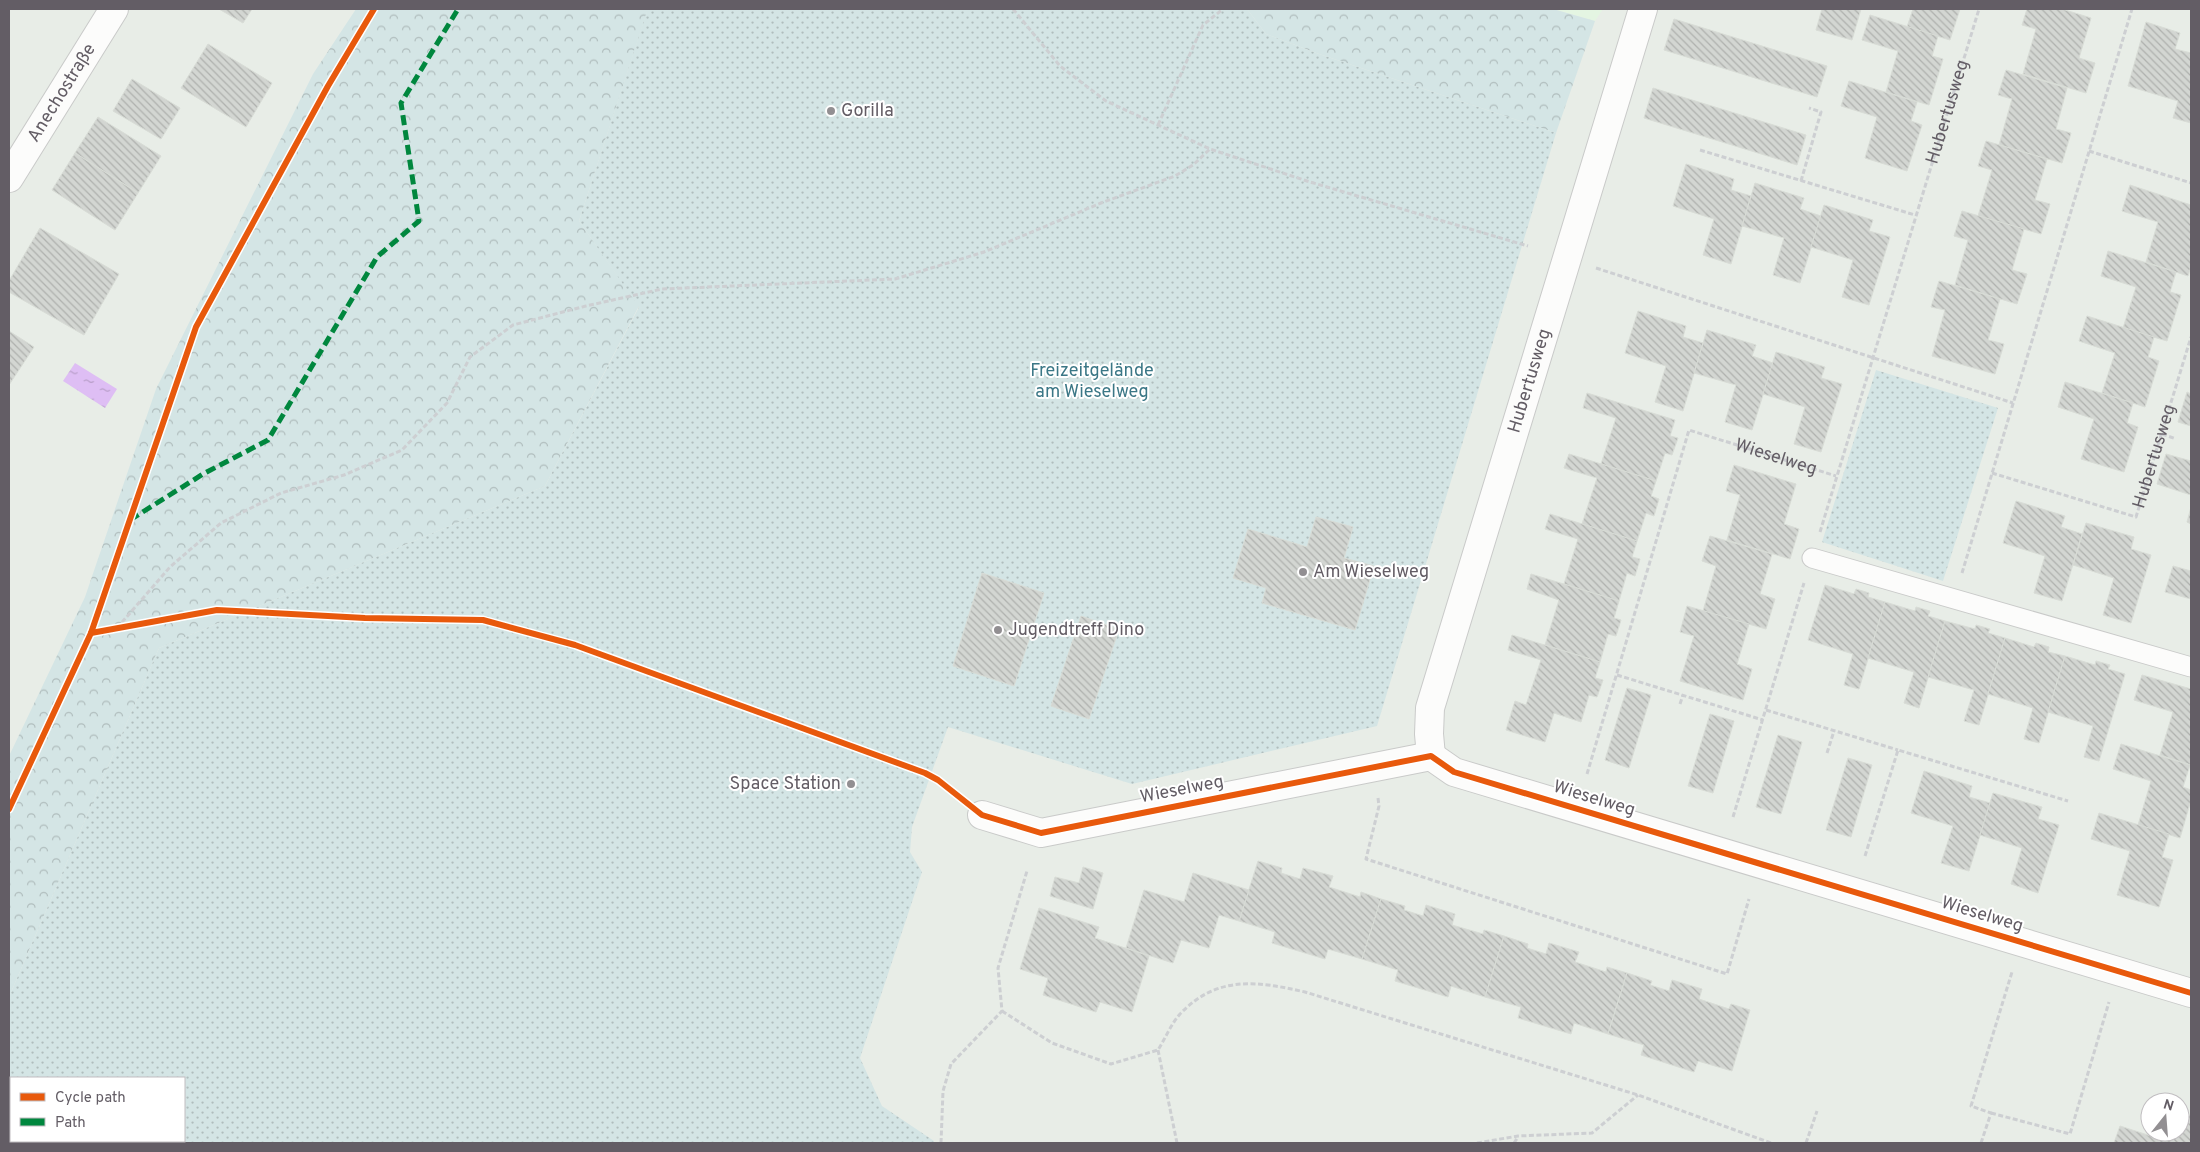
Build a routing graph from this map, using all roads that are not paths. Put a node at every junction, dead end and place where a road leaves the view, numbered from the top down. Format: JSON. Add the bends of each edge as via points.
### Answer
{"nodes":[{"id":1,"x":114,"y":9,"type":"edge"},
{"id":2,"x":1643,"y":9,"type":"edge"},
{"id":3,"x":9,"y":178,"type":"edge"},
{"id":4,"x":1812,"y":558,"type":"road end"},
{"id":5,"x":2191,"y":667,"type":"edge"},
{"id":6,"x":1431,"y":756,"type":"junction"},
{"id":7,"x":982,"y":815,"type":"dead end"},
{"id":8,"x":2189,"y":986,"type":"edge"}],
"edges":[{"from":1,"to":3,"type":"street","name":"Anechostraße"},
{"from":2,"to":6,"type":"street","name":"Hubertusweg","via":[[1430,708]]},
{"from":4,"to":5,"type":"lane"},
{"from":6,"to":7,"type":"street","name":"Wieselweg","via":[[1041,833]]},
{"from":6,"to":8,"type":"street","name":"Wieselweg","via":[[1454,772],[2022,943]]}]}
